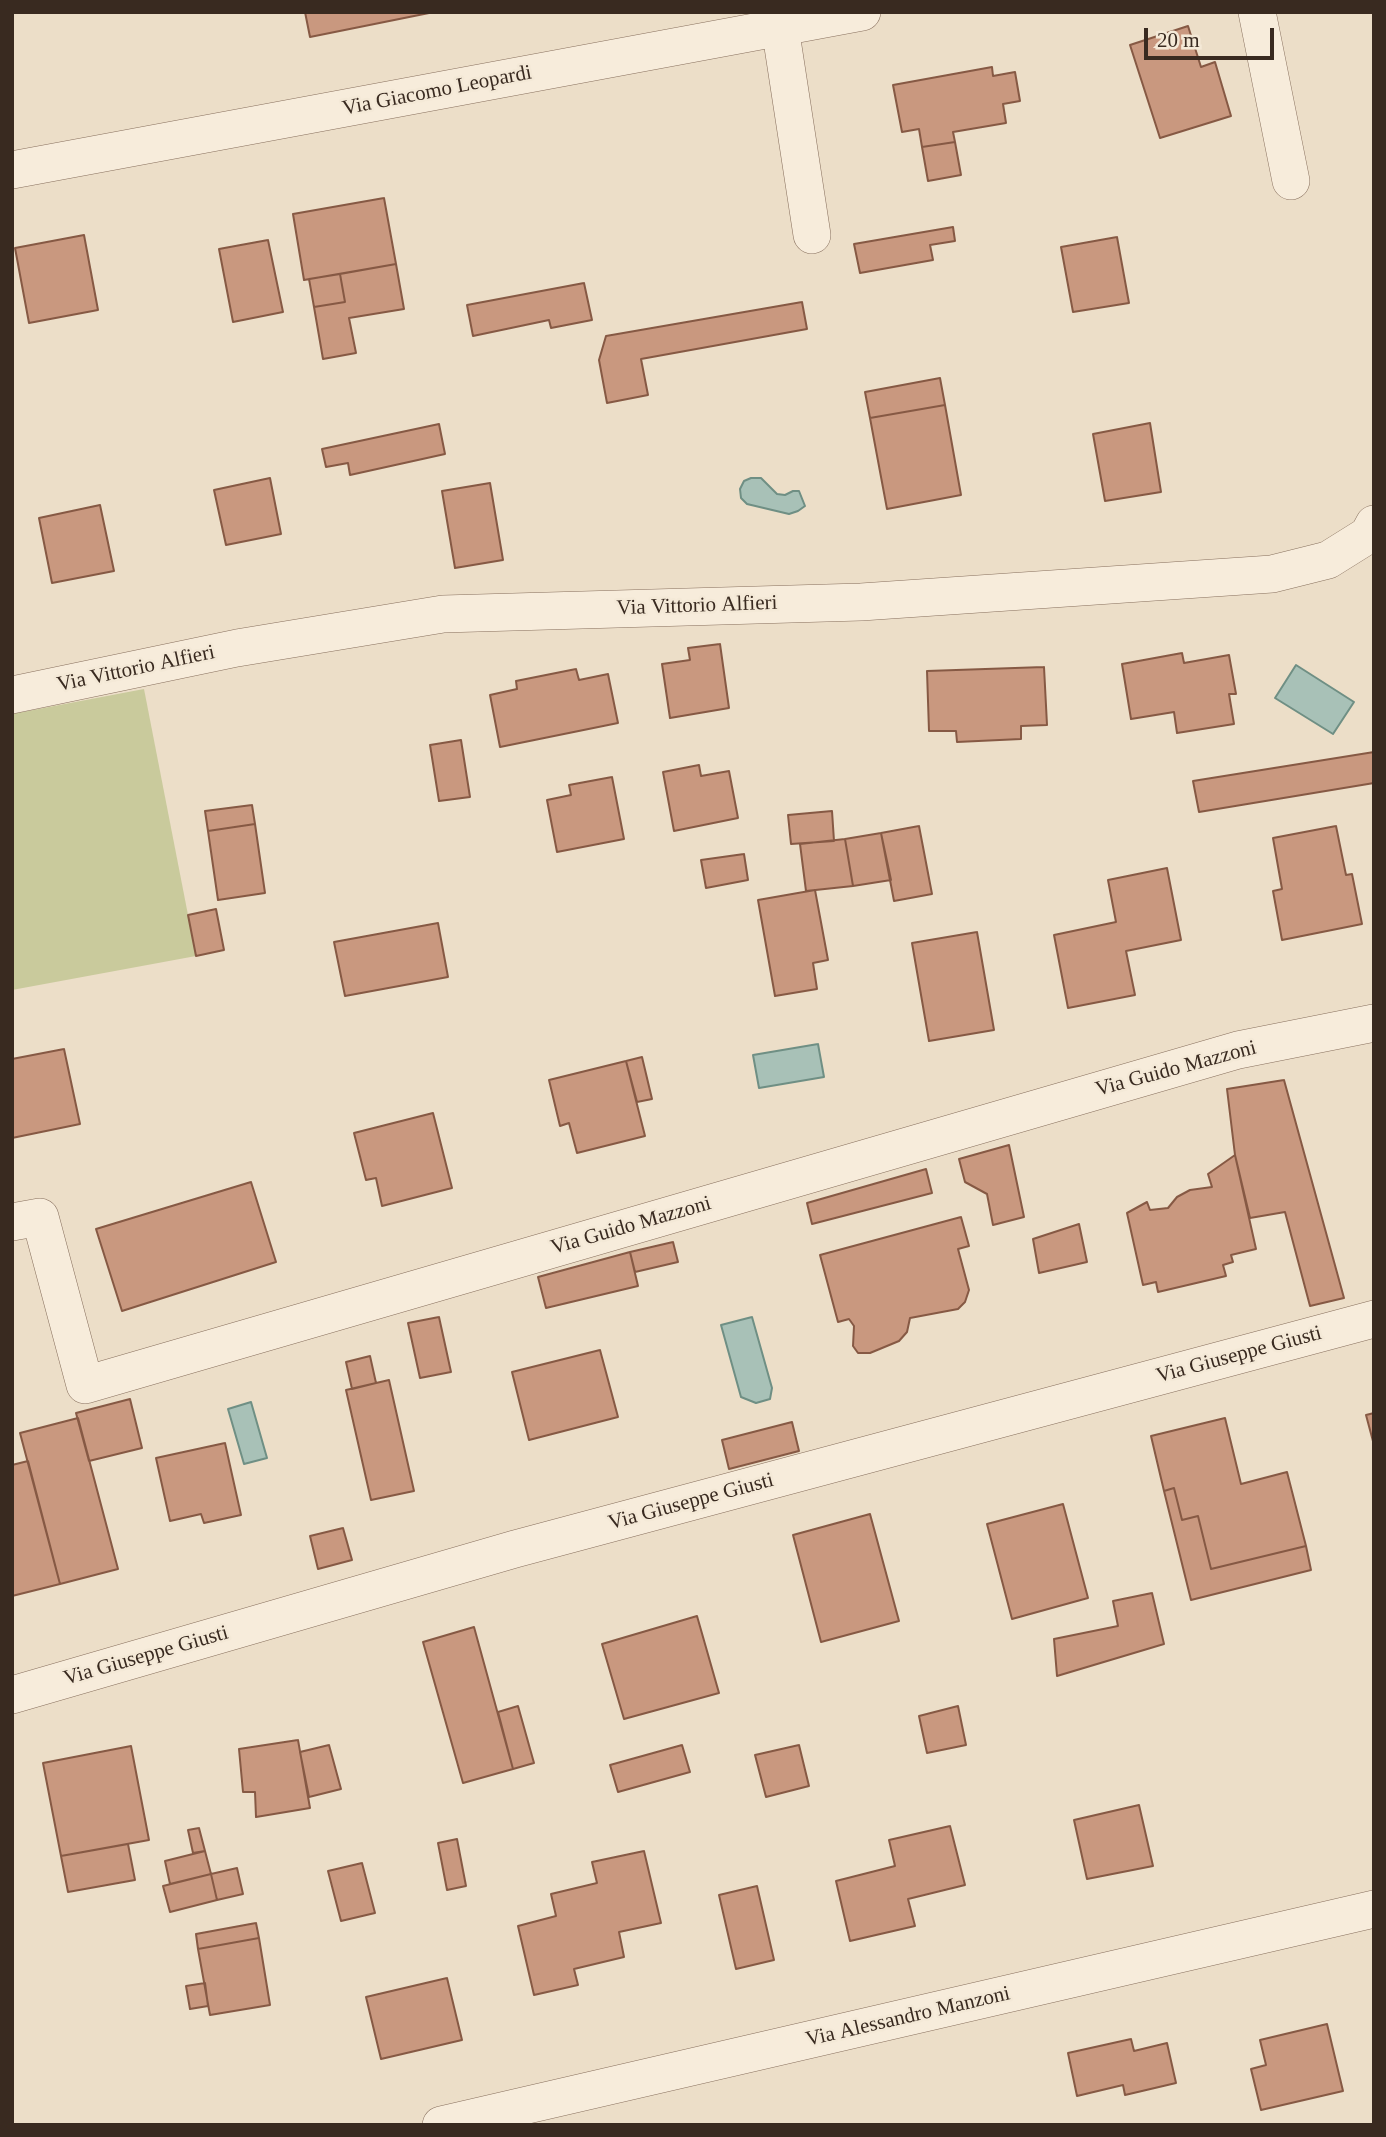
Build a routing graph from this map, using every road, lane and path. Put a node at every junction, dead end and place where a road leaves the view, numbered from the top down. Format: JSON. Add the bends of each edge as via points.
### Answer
{"nodes":[{"id":1,"x":862,"y":12,"type":"edge"},
{"id":2,"x":1257,"y":12,"type":"edge"},
{"id":3,"x":780,"y":27,"type":"junction"},
{"id":4,"x":12,"y":170,"type":"edge"},
{"id":5,"x":1291,"y":181,"type":"dead end"},
{"id":6,"x":812,"y":235,"type":"dead end"},
{"id":7,"x":1374,"y":524,"type":"edge"},
{"id":8,"x":12,"y":695,"type":"edge"},
{"id":9,"x":1374,"y":1023,"type":"edge"},
{"id":10,"x":12,"y":1223,"type":"edge"},
{"id":11,"x":1374,"y":1319,"type":"edge"},
{"id":12,"x":12,"y":1695,"type":"edge"},
{"id":13,"x":1374,"y":1909,"type":"edge"},
{"id":14,"x":441,"y":2125,"type":"edge"}],
"edges":[{"from":1,"to":3,"type":"street","name":"Via Giacomo Leopardi"},
{"from":2,"to":5,"type":"street"},
{"from":3,"to":4,"type":"street","name":"Via Giacomo Leopardi"},
{"from":3,"to":6,"type":"street"},
{"from":7,"to":8,"type":"street","name":"Via Vittorio Alfieri","via":[[1368,535],[1328,561],[1272,574],[861,601],[443,614],[237,648]]},
{"from":9,"to":10,"type":"street","name":"Via Guido Mazzoni","via":[[1238,1050],[85,1385],[40,1217]]},
{"from":11,"to":12,"type":"street","name":"Via Giuseppe Giusti","via":[[515,1549]]},
{"from":13,"to":14,"type":"street","name":"Via Alessandro Manzoni"}]}
